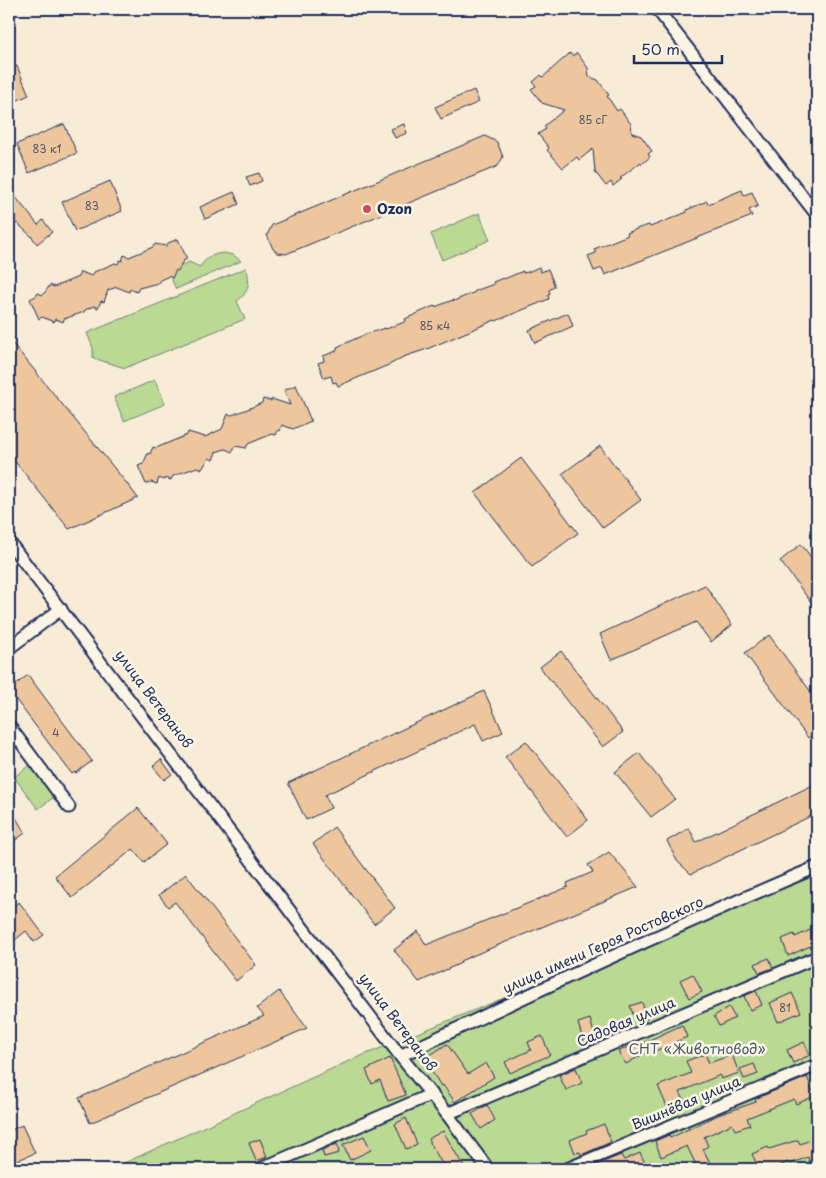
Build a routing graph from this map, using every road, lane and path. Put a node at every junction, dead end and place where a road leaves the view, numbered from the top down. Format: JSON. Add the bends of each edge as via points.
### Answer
{"nodes":[{"id":1,"x":657,"y":9,"type":"edge"},
{"id":2,"x":817,"y":215,"type":"edge"},
{"id":3,"x":9,"y":534,"type":"edge"},
{"id":4,"x":9,"y":542,"type":"edge"},
{"id":5,"x":61,"y":609,"type":"junction"},
{"id":6,"x":9,"y":648,"type":"edge"},
{"id":7,"x":9,"y":726,"type":"edge"},
{"id":8,"x":69,"y":807,"type":"dead end"},
{"id":9,"x":817,"y":868,"type":"edge"},
{"id":10,"x":817,"y":957,"type":"edge"},
{"id":11,"x":404,"y":1054,"type":"junction"},
{"id":12,"x":817,"y":1065,"type":"edge"},
{"id":13,"x":432,"y":1094,"type":"junction"},
{"id":14,"x":447,"y":1114,"type":"junction"},
{"id":15,"x":260,"y":1169,"type":"edge"},
{"id":16,"x":488,"y":1169,"type":"edge"},
{"id":17,"x":567,"y":1169,"type":"edge"}],
"edges":[{"from":1,"to":2,"type":"street"},
{"from":3,"to":11,"type":"street","name":"улица Ветеранов"},
{"from":4,"to":5,"type":"street","name":"улица Ветеранов"},
{"from":5,"to":6,"type":"street"},
{"from":5,"to":13,"type":"street","name":"улица Ветеранов"},
{"from":7,"to":8,"type":"street"},
{"from":9,"to":11,"type":"street","name":"улица имени Героя Ростовского","via":[[537,990]]},
{"from":10,"to":14,"type":"street","name":"Садовая улица"},
{"from":11,"to":13,"type":"street","name":"улица Ветеранов"},
{"from":12,"to":17,"type":"street","name":"Вишнёвая улица"},
{"from":13,"to":14,"type":"street"},
{"from":13,"to":15,"type":"street"},
{"from":14,"to":16,"type":"street"}]}
